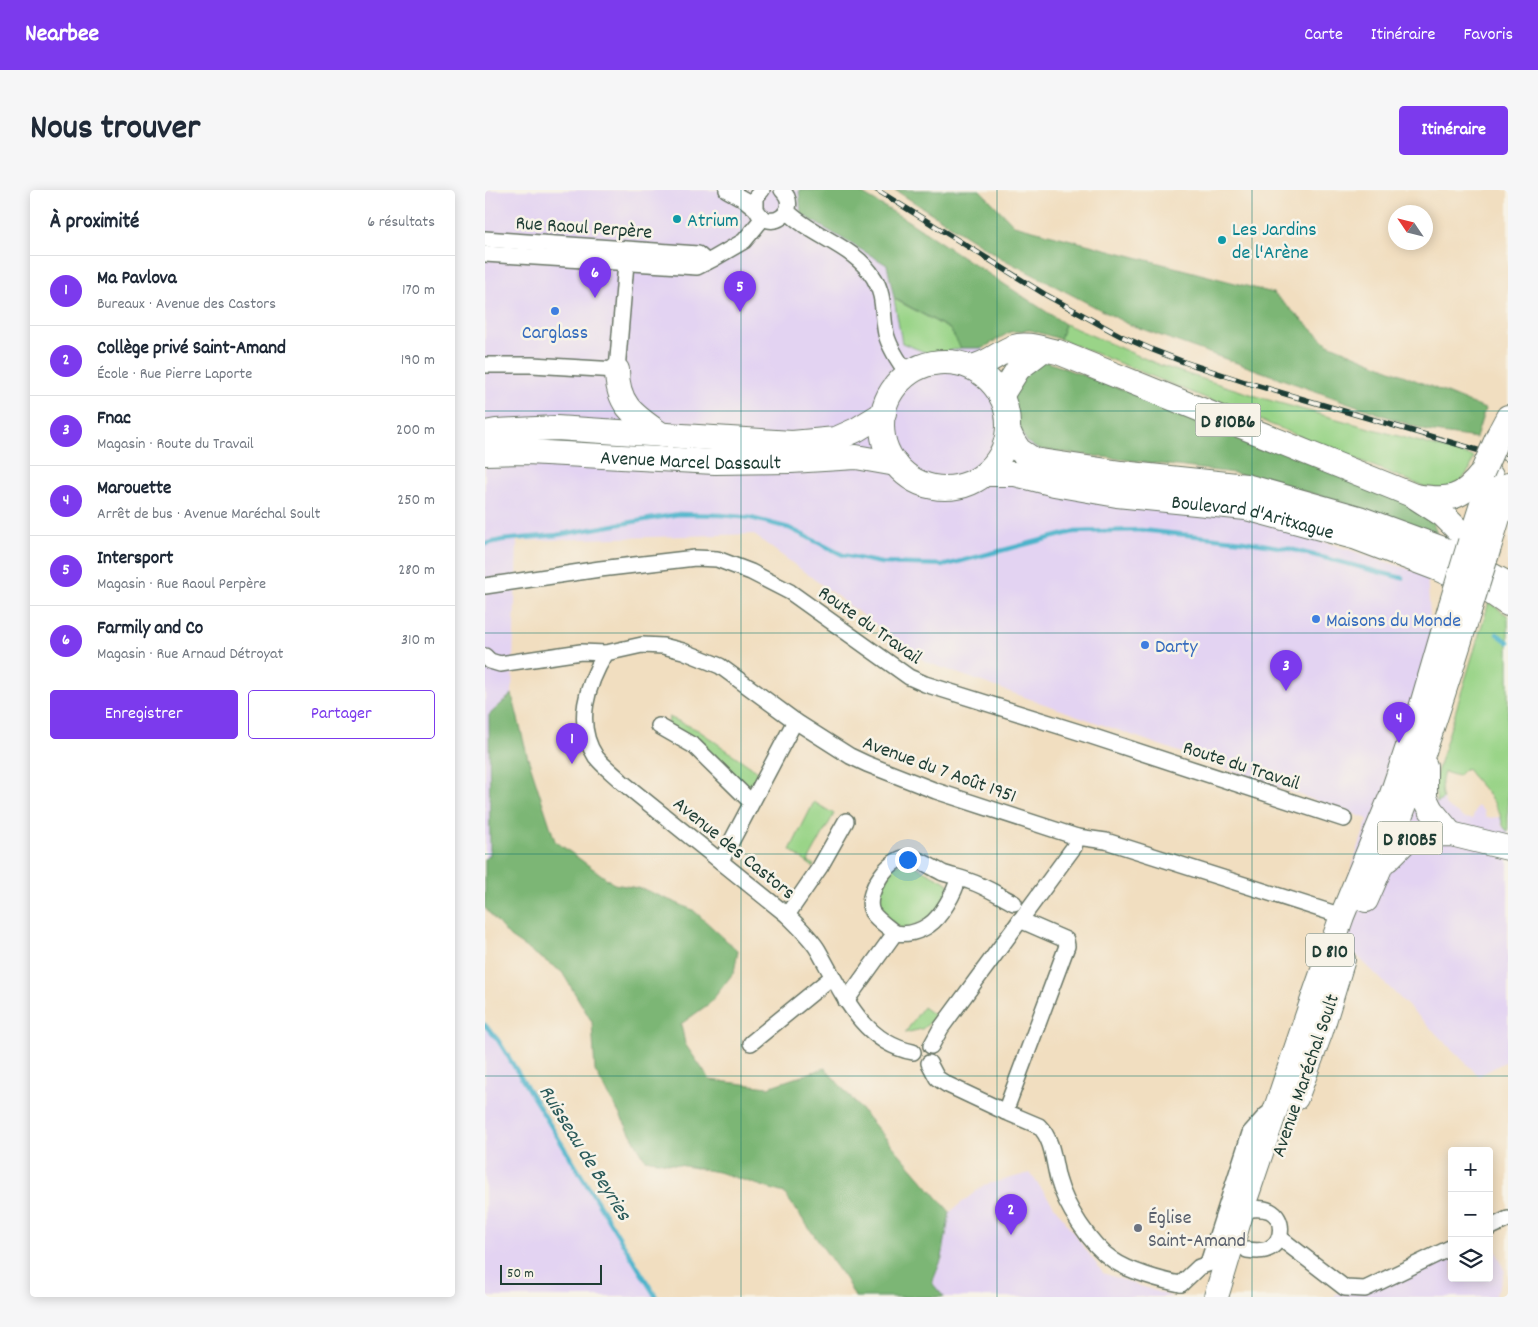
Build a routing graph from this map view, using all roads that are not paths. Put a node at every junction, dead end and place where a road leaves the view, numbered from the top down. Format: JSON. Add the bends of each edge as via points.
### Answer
{"nodes":[{"id":1,"x":727,"y":190,"type":"edge"},
{"id":2,"x":761,"y":190,"type":"edge"},
{"id":3,"x":782,"y":190,"type":"edge"},
{"id":4,"x":787,"y":211,"type":"junction"},
{"id":5,"x":759,"y":213,"type":"junction"},
{"id":6,"x":485,"y":239,"type":"edge"},
{"id":7,"x":485,"y":254,"type":"edge"},
{"id":8,"x":707,"y":262,"type":"junction"},
{"id":9,"x":626,"y":263,"type":"junction"},
{"id":10,"x":1043,"y":350,"type":"junction"},
{"id":11,"x":485,"y":365,"type":"edge"},
{"id":12,"x":971,"y":367,"type":"junction"},
{"id":13,"x":617,"y":370,"type":"junction"},
{"id":14,"x":908,"y":374,"type":"junction"},
{"id":15,"x":1001,"y":396,"type":"junction"},
{"id":16,"x":883,"y":412,"type":"junction"},
{"id":17,"x":1505,"y":425,"type":"edge"},
{"id":18,"x":1008,"y":430,"type":"junction"},
{"id":19,"x":489,"y":432,"type":"edge"},
{"id":20,"x":662,"y":435,"type":"junction"},
{"id":21,"x":485,"y":453,"type":"edge"},
{"id":22,"x":896,"y":464,"type":"junction"},
{"id":23,"x":985,"y":474,"type":"junction"},
{"id":24,"x":1493,"y":478,"type":"edge"},
{"id":25,"x":1412,"y":495,"type":"junction"},
{"id":26,"x":1479,"y":544,"type":"junction"},
{"id":27,"x":1508,"y":584,"type":"edge"},
{"id":28,"x":485,"y":586,"type":"edge"},
{"id":29,"x":1508,"y":604,"type":"edge"},
{"id":30,"x":1460,"y":608,"type":"junction"},
{"id":31,"x":606,"y":653,"type":"junction"},
{"id":32,"x":485,"y":656,"type":"edge"},
{"id":33,"x":795,"y":721,"type":"junction"},
{"id":34,"x":659,"y":726,"type":"dead end"},
{"id":35,"x":1425,"y":751,"type":"junction"},
{"id":36,"x":751,"y":802,"type":"junction"},
{"id":37,"x":1344,"y":819,"type":"dead end"},
{"id":38,"x":846,"y":821,"type":"dead end"},
{"id":39,"x":1451,"y":834,"type":"junction"},
{"id":40,"x":1077,"y":837,"type":"junction"},
{"id":41,"x":1508,"y":848,"type":"edge"},
{"id":42,"x":721,"y":861,"type":"junction"},
{"id":43,"x":1381,"y":866,"type":"junction"},
{"id":44,"x":958,"y":878,"type":"junction"},
{"id":45,"x":1014,"y":903,"type":"dead end"},
{"id":46,"x":787,"y":915,"type":"junction"},
{"id":47,"x":1342,"y":916,"type":"junction"},
{"id":48,"x":1020,"y":920,"type":"junction"},
{"id":49,"x":895,"y":933,"type":"junction"},
{"id":50,"x":832,"y":977,"type":"junction"},
{"id":51,"x":846,"y":1001,"type":"junction"},
{"id":52,"x":751,"y":1043,"type":"dead end"},
{"id":53,"x":931,"y":1046,"type":"junction"},
{"id":54,"x":913,"y":1052,"type":"junction"},
{"id":55,"x":929,"y":1063,"type":"junction"},
{"id":56,"x":1276,"y":1108,"type":"junction"},
{"id":57,"x":1005,"y":1112,"type":"junction"},
{"id":58,"x":1250,"y":1209,"type":"junction"},
{"id":59,"x":1508,"y":1219,"type":"edge"},
{"id":60,"x":1493,"y":1226,"type":"edge"},
{"id":61,"x":1280,"y":1238,"type":"junction"},
{"id":62,"x":1448,"y":1249,"type":"edge"},
{"id":63,"x":1227,"y":1257,"type":"junction"},
{"id":64,"x":1184,"y":1291,"type":"edge"},
{"id":65,"x":1216,"y":1297,"type":"edge"},
{"id":66,"x":1232,"y":1297,"type":"edge"}],
"edges":[{"from":1,"to":5,"type":"street"},
{"from":2,"to":5,"type":"street","via":[[755,203]]},
{"from":3,"to":4,"type":"street","via":[[789,201]]},
{"from":4,"to":5,"type":"street","via":[[774,220]]},
{"from":4,"to":14,"type":"street","via":[[867,268],[880,291],[889,343]]},
{"from":5,"to":8,"type":"street","name":"Rue Raoul Perpère","via":[[745,241]]},
{"from":6,"to":8,"type":"street","name":"Rue Raoul Perpère","via":[[698,254]]},
{"from":7,"to":9,"type":"street","name":"Rue Raoul Perpère"},
{"from":8,"to":9,"type":"street","name":"Rue Raoul Perpère","via":[[697,267]]},
{"from":9,"to":13,"type":"street"},
{"from":10,"to":12,"type":"main road","number":"D 810B6","via":[[1034,346],[1015,346],[980,366]]},
{"from":10,"to":15,"type":"main road","via":[[1018,369]]},
{"from":10,"to":25,"type":"main road","number":"D 810B6","via":[[1093,365]]},
{"from":11,"to":13,"type":"street"},
{"from":12,"to":14,"type":"main road","via":[[949,362],[927,364]]},
{"from":12,"to":15,"type":"main road","via":[[983,374]]},
{"from":13,"to":20,"type":"main road","via":[[617,385],[626,406]]},
{"from":14,"to":16,"type":"main road","via":[[888,398]]},
{"from":15,"to":18,"type":"main road","via":[[1007,412]]},
{"from":16,"to":20,"type":"main road","name":"Avenue Marcel Dassault","via":[[856,430],[827,440],[791,443]]},
{"from":16,"to":22,"type":"main road","via":[[887,448]]},
{"from":17,"to":24,"type":"main road","number":"D 810B6","bridge":true},
{"from":18,"to":23,"type":"main road","via":[[1004,446]]},
{"from":18,"to":27,"type":"main road","name":"Boulevard d'Aritxague","via":[[1019,450],[1034,460],[1246,486],[1359,518],[1443,549]]},
{"from":19,"to":20,"type":"main road","name":"Avenue Marcel Dassault","via":[[556,428]]},
{"from":21,"to":22,"type":"main road","name":"Avenue Marcel Dassault","via":[[527,452],[715,462],[856,457]]},
{"from":22,"to":23,"type":"main road","via":[[910,477],[942,488],[972,482]]},
{"from":23,"to":29,"type":"main road","name":"Boulevard d'Aritxague","via":[[1015,474],[1117,495],[1245,508],[1357,538],[1437,568],[1492,593]]},
{"from":24,"to":25,"type":"main road","number":"D 810B6","via":[[1460,494],[1439,499]]},
{"from":24,"to":26,"type":"main road","number":"D 810"},
{"from":25,"to":26,"type":"main road","number":"D 810B6"},
{"from":26,"to":30,"type":"main road","number":"D 810","bridge":true},
{"from":28,"to":37,"type":"street","name":"Route du Travail","via":[[667,561],[717,559],[790,592],[909,677],[925,684]]},
{"from":30,"to":35,"type":"main road","name":"Avenue Maréchal Soult","number":"D 810"},
{"from":30,"to":47,"type":"main road","number":"D 810","via":[[1391,797]]},
{"from":31,"to":32,"type":"street","name":"Avenue du 7 Août 1951","via":[[581,652],[500,664]]},
{"from":31,"to":33,"type":"street","name":"Avenue du 7 Août 1951","via":[[642,645],[663,646],[691,654],[720,666]]},
{"from":31,"to":42,"type":"street","name":"Avenue des Castors","via":[[586,702],[584,724],[597,758]]},
{"from":33,"to":36,"type":"street"},
{"from":33,"to":40,"type":"street","name":"Avenue du 7 Août 1951","via":[[867,764],[936,792]]},
{"from":34,"to":36,"type":"street","via":[[694,746]]},
{"from":35,"to":39,"type":"main road","via":[[1425,798]]},
{"from":35,"to":43,"type":"main road","name":"Avenue Maréchal Soult","number":"D 810"},
{"from":36,"to":42,"type":"street"},
{"from":38,"to":46,"type":"street"},
{"from":39,"to":41,"type":"main road","number":"D 810B5"},
{"from":39,"to":43,"type":"main road","number":"D 810B5","via":[[1420,835],[1407,839]]},
{"from":40,"to":47,"type":"street","name":"Avenue du 7 Août 1951","via":[[1106,841]]},
{"from":40,"to":48,"type":"street","via":[[1074,847]]},
{"from":42,"to":46,"type":"street","name":"Avenue des Castors"},
{"from":43,"to":58,"type":"main road","name":"Avenue Maréchal Soult","number":"D 810","via":[[1358,916],[1321,1031]]},
{"from":44,"to":45,"type":"street"},
{"from":44,"to":49,"type":"street","via":[[953,893],[929,925],[904,934]]},
{"from":44,"to":49,"type":"street","via":[[911,858],[899,858],[887,868],[871,894],[870,903],[872,912]]},
{"from":46,"to":50,"type":"street","name":"Avenue des Castors","via":[[817,949]]},
{"from":47,"to":56,"type":"main road","number":"D 810"},
{"from":48,"to":53,"type":"street"},
{"from":48,"to":57,"type":"street","via":[[1066,940],[1067,946]]},
{"from":49,"to":51,"type":"street"},
{"from":50,"to":51,"type":"street","name":"Avenue des Castors"},
{"from":50,"to":52,"type":"street"},
{"from":51,"to":54,"type":"street","name":"Avenue des Castors","via":[[872,1031],[893,1046]]},
{"from":53,"to":54,"type":"street","via":[[922,1043]]},
{"from":53,"to":55,"type":"street","via":[[934,1055]]},
{"from":54,"to":55,"type":"street","via":[[917,1063]]},
{"from":55,"to":57,"type":"street","via":[[937,1078]]},
{"from":56,"to":58,"type":"main road","number":"D 810"},
{"from":56,"to":63,"type":"street","via":[[1250,1133]]},
{"from":57,"to":64,"type":"street","via":[[1039,1126],[1047,1136],[1067,1202],[1102,1251],[1123,1266],[1170,1282]]},
{"from":58,"to":61,"type":"street","via":[[1275,1215],[1280,1225]]},
{"from":58,"to":63,"type":"main road","number":"D 810"},
{"from":59,"to":60,"type":"street"},
{"from":61,"to":62,"type":"street","via":[[1345,1288],[1365,1289]]},
{"from":61,"to":63,"type":"street","via":[[1266,1250]]},
{"from":63,"to":64,"type":"street","via":[[1199,1267]]},
{"from":63,"to":65,"type":"main road","number":"D 810"},
{"from":63,"to":66,"type":"main road","number":"D 810"}]}
